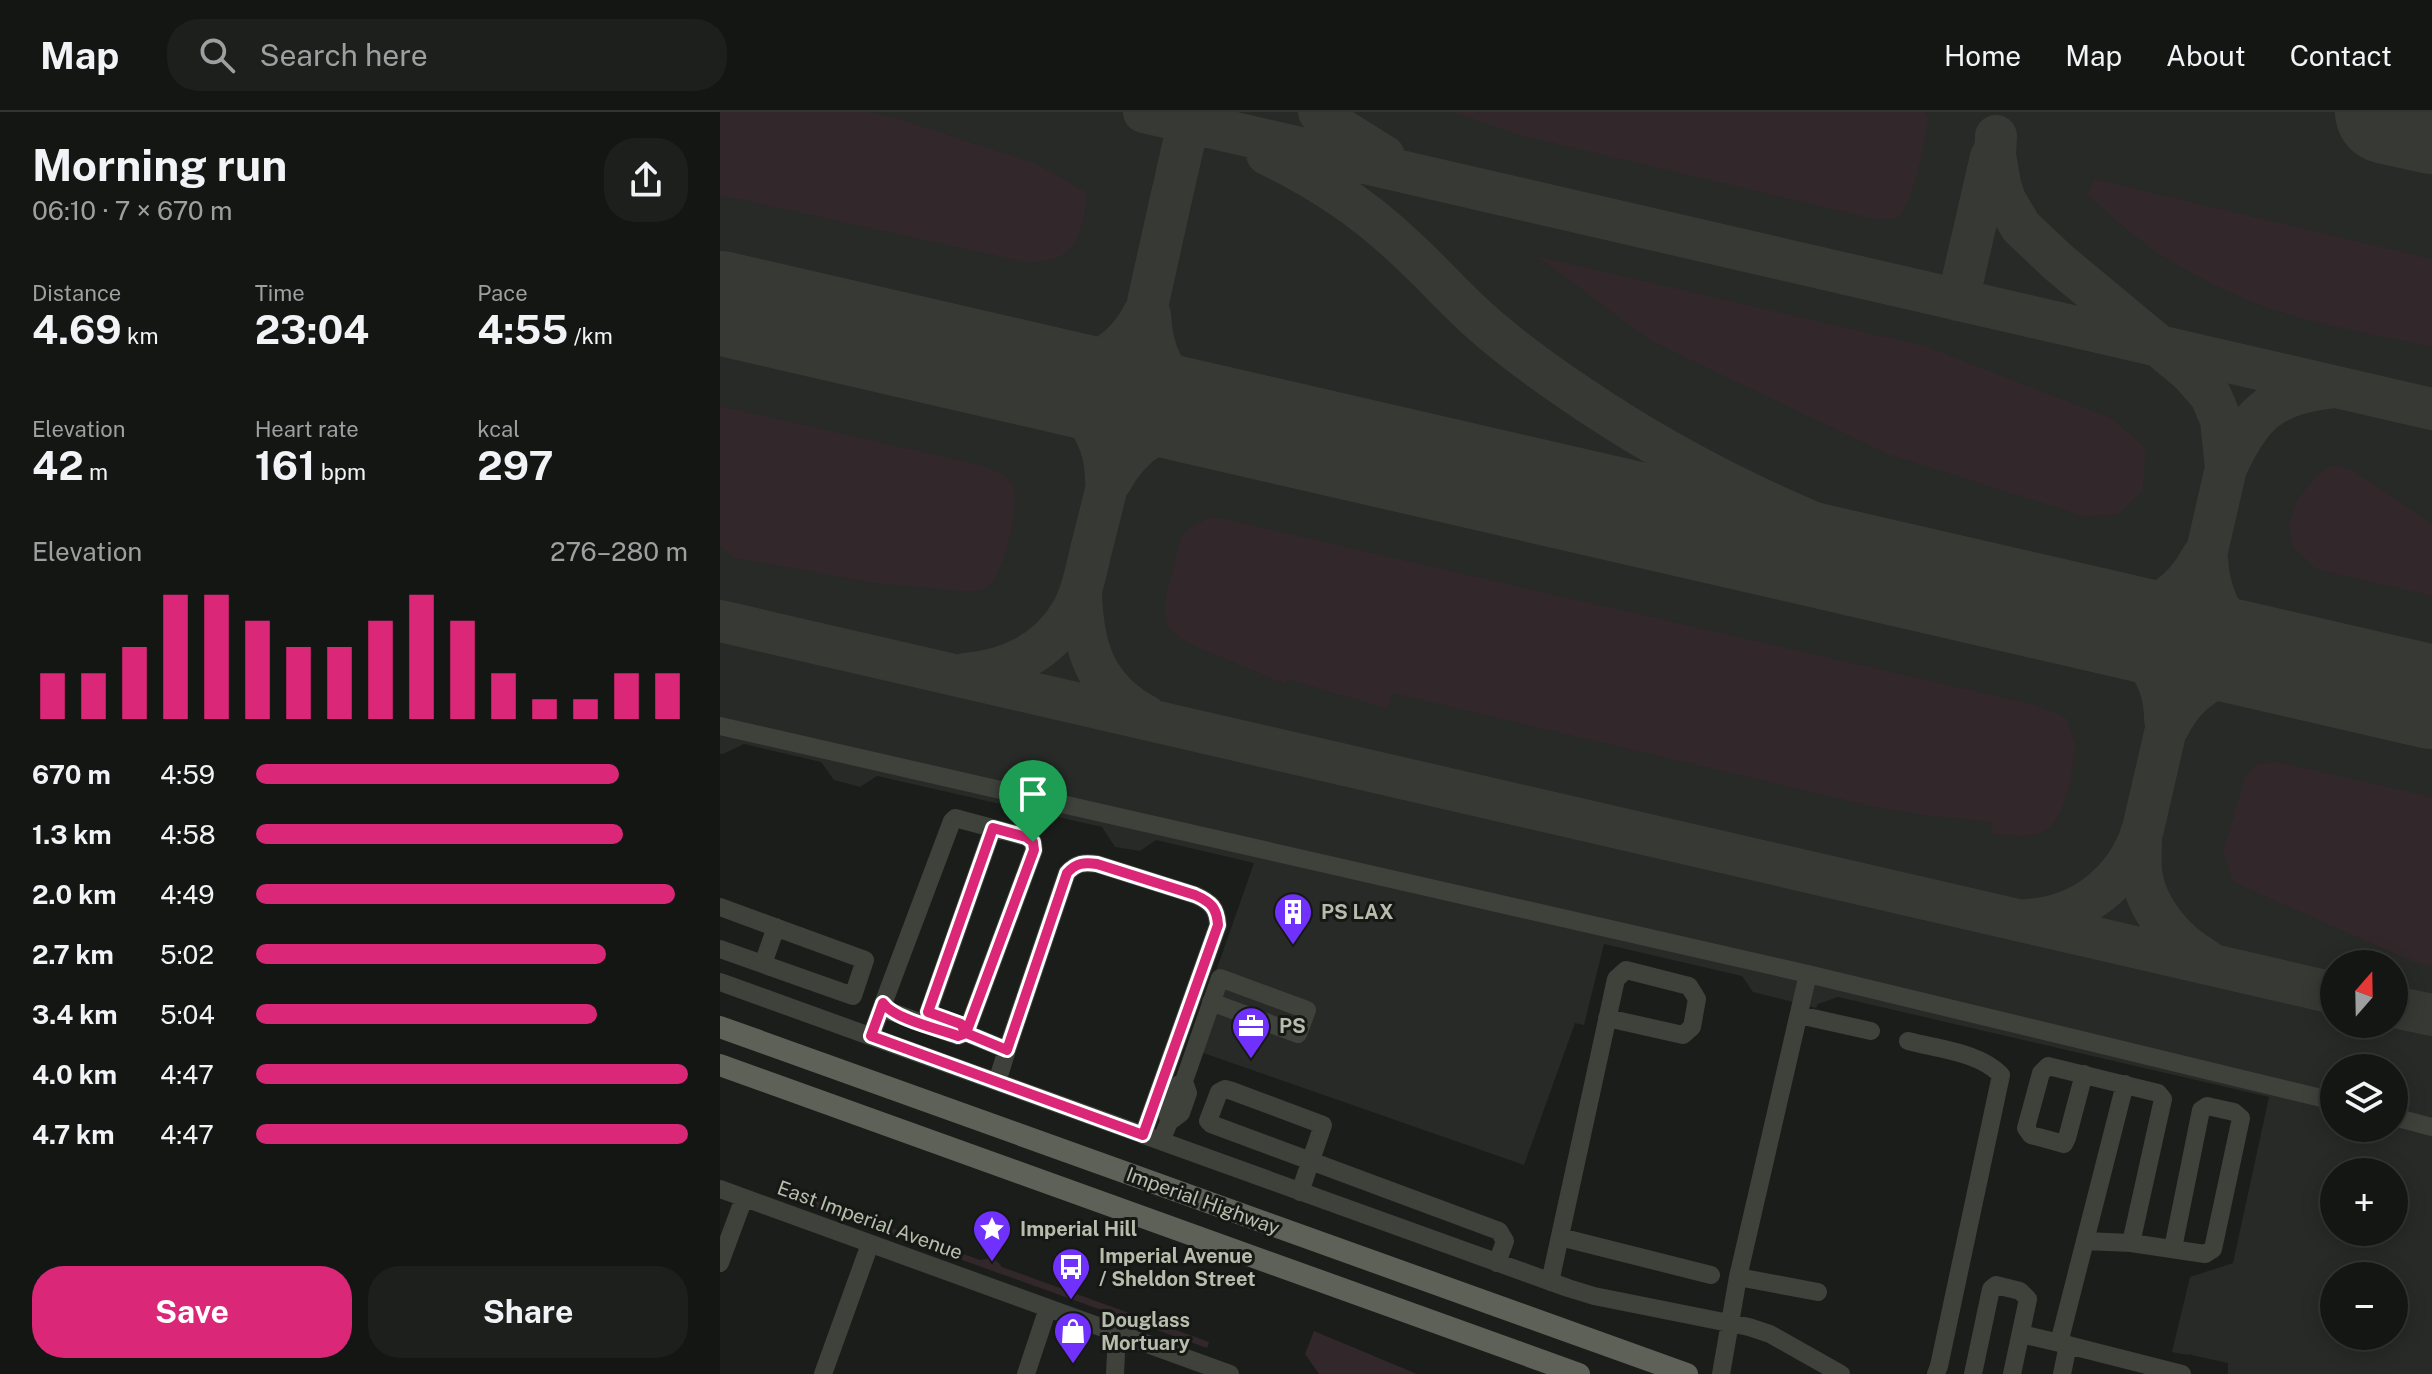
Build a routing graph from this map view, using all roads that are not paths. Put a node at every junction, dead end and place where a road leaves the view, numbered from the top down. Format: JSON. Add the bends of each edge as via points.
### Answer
{"nodes":[{"id":1,"x":721,"y":729,"type":"edge"},
{"id":2,"x":993,"y":828,"type":"junction"},
{"id":3,"x":720,"y":907,"type":"edge"},
{"id":4,"x":776,"y":927,"type":"junction"},
{"id":5,"x":720,"y":949,"type":"edge"},
{"id":6,"x":763,"y":964,"type":"junction"},
{"id":7,"x":1808,"y":974,"type":"junction"},
{"id":8,"x":720,"y":982,"type":"edge"},
{"id":9,"x":1211,"y":1002,"type":"junction"},
{"id":10,"x":883,"y":1003,"type":"junction"},
{"id":11,"x":1799,"y":1015,"type":"junction"},
{"id":12,"x":926,"y":1018,"type":"junction"},
{"id":13,"x":1607,"y":1018,"type":"junction"},
{"id":14,"x":720,"y":1027,"type":"edge"},
{"id":15,"x":1871,"y":1031,"type":"dead end"},
{"id":16,"x":966,"y":1033,"type":"junction"},
{"id":17,"x":871,"y":1036,"type":"junction"},
{"id":18,"x":1908,"y":1041,"type":"dead end"},
{"id":19,"x":1007,"y":1050,"type":"junction"},
{"id":20,"x":720,"y":1065,"type":"edge"},
{"id":21,"x":2084,"y":1074,"type":"dead end"},
{"id":22,"x":997,"y":1082,"type":"junction"},
{"id":23,"x":2125,"y":1084,"type":"junction"},
{"id":24,"x":2320,"y":1098,"type":"edge"},
{"id":25,"x":2408,"y":1121,"type":"edge"},
{"id":26,"x":2432,"y":1127,"type":"edge"},
{"id":27,"x":1143,"y":1135,"type":"junction"},
{"id":28,"x":1161,"y":1141,"type":"junction"},
{"id":29,"x":1309,"y":1161,"type":"junction"},
{"id":30,"x":720,"y":1189,"type":"edge"},
{"id":31,"x":1300,"y":1192,"type":"junction"},
{"id":32,"x":1408,"y":1197,"type":"junction"},
{"id":33,"x":744,"y":1198,"type":"junction"},
{"id":34,"x":1398,"y":1227,"type":"junction"},
{"id":35,"x":1560,"y":1237,"type":"junction"},
{"id":36,"x":2085,"y":1241,"type":"junction"},
{"id":37,"x":2131,"y":1243,"type":"junction"},
{"id":38,"x":870,"y":1244,"type":"junction"},
{"id":39,"x":2173,"y":1248,"type":"junction"},
{"id":40,"x":720,"y":1263,"type":"edge"},
{"id":41,"x":1497,"y":1263,"type":"junction"},
{"id":42,"x":1711,"y":1275,"type":"dead end"},
{"id":43,"x":1738,"y":1277,"type":"junction"},
{"id":44,"x":1550,"y":1282,"type":"junction"},
{"id":45,"x":1818,"y":1292,"type":"dead end"},
{"id":46,"x":1048,"y":1308,"type":"junction"},
{"id":47,"x":1729,"y":1323,"type":"junction"},
{"id":48,"x":1117,"y":1333,"type":"junction"},
{"id":49,"x":2021,"y":1334,"type":"junction"},
{"id":50,"x":2064,"y":1344,"type":"junction"},
{"id":51,"x":823,"y":1374,"type":"edge"},
{"id":52,"x":1026,"y":1374,"type":"edge"},
{"id":53,"x":1115,"y":1374,"type":"edge"},
{"id":54,"x":1230,"y":1374,"type":"edge"},
{"id":55,"x":1579,"y":1374,"type":"edge"},
{"id":56,"x":1687,"y":1374,"type":"edge"},
{"id":57,"x":1721,"y":1374,"type":"edge"},
{"id":58,"x":1841,"y":1374,"type":"edge"},
{"id":59,"x":1936,"y":1374,"type":"edge"},
{"id":60,"x":1973,"y":1374,"type":"edge"},
{"id":61,"x":2012,"y":1374,"type":"edge"},
{"id":62,"x":2062,"y":1374,"type":"edge"},
{"id":63,"x":2182,"y":1374,"type":"edge"}],
"edges":[{"from":1,"to":7,"type":"street"},
{"from":2,"to":10,"type":"street","via":[[952,821]]},
{"from":2,"to":12,"type":"street"},
{"from":2,"to":16,"type":"street","via":[[1026,837],[1034,850]]},
{"from":3,"to":4,"type":"street"},
{"from":4,"to":6,"type":"street"},
{"from":4,"to":6,"type":"street","via":[[865,960],[853,996]]},
{"from":5,"to":6,"type":"street"},
{"from":7,"to":11,"type":"street"},
{"from":7,"to":24,"type":"street"},
{"from":8,"to":17,"type":"street"},
{"from":9,"to":9,"type":"street","via":[[1298,1034],[1307,1010],[1220,978]]},
{"from":9,"to":28,"type":"street","via":[[1184,1081],[1188,1093],[1181,1113],[1169,1122]]},
{"from":10,"to":12,"type":"street","via":[[889,1011]]},
{"from":10,"to":17,"type":"street"},
{"from":11,"to":15,"type":"street"},
{"from":11,"to":43,"type":"street"},
{"from":12,"to":16,"type":"street","via":[[958,1036]]},
{"from":13,"to":13,"type":"street","via":[[1616,979],[1626,970],[1689,986],[1697,999],[1692,1027],[1683,1035]]},
{"from":13,"to":35,"type":"street"},
{"from":14,"to":56,"type":"main road","name":"Imperial Highway"},
{"from":16,"to":19,"type":"street"},
{"from":17,"to":22,"type":"street"},
{"from":18,"to":59,"type":"street","via":[[1992,1065],[2001,1075]]},
{"from":19,"to":22,"type":"street"},
{"from":19,"to":27,"type":"street","via":[[1067,873],[1075,865],[1097,864],[1209,901],[1218,925]]},
{"from":20,"to":55,"type":"main road","name":"Imperial Highway"},
{"from":21,"to":23,"type":"street"},
{"from":22,"to":27,"type":"street"},
{"from":23,"to":36,"type":"street"},
{"from":23,"to":37,"type":"street","via":[[2163,1099]]},
{"from":25,"to":26,"type":"street"},
{"from":27,"to":28,"type":"street"},
{"from":28,"to":31,"type":"street"},
{"from":29,"to":29,"type":"street","via":[[1323,1125],[1232,1091],[1219,1092],[1211,1124]]},
{"from":29,"to":31,"type":"street"},
{"from":29,"to":32,"type":"street"},
{"from":30,"to":33,"type":"street","name":"East Imperial Avenue"},
{"from":31,"to":34,"type":"street"},
{"from":32,"to":34,"type":"street"},
{"from":32,"to":41,"type":"street","via":[[1499,1231],[1505,1241]]},
{"from":33,"to":38,"type":"street","name":"East Imperial Avenue"},
{"from":33,"to":40,"type":"street"},
{"from":34,"to":41,"type":"street"},
{"from":35,"to":42,"type":"street"},
{"from":35,"to":44,"type":"street"},
{"from":36,"to":37,"type":"street"},
{"from":36,"to":50,"type":"street"},
{"from":37,"to":39,"type":"street"},
{"from":38,"to":46,"type":"street","name":"East Imperial Avenue"},
{"from":38,"to":51,"type":"street"},
{"from":39,"to":39,"type":"street","via":[[2205,1254],[2213,1249],[2241,1118],[2234,1112],[2207,1106],[2201,1110]]},
{"from":41,"to":44,"type":"street"},
{"from":43,"to":45,"type":"street"},
{"from":43,"to":47,"type":"street"},
{"from":44,"to":47,"type":"street"},
{"from":46,"to":48,"type":"street","name":"East Imperial Avenue"},
{"from":46,"to":52,"type":"street"},
{"from":47,"to":57,"type":"street"},
{"from":47,"to":58,"type":"street","via":[[1770,1334]]},
{"from":48,"to":53,"type":"street"},
{"from":48,"to":54,"type":"street","name":"East Imperial Avenue"},
{"from":49,"to":50,"type":"street"},
{"from":49,"to":60,"type":"street","via":[[2028,1299],[2020,1291],[1996,1285]]},
{"from":49,"to":61,"type":"street"},
{"from":50,"to":62,"type":"street"},
{"from":50,"to":63,"type":"street"}]}
